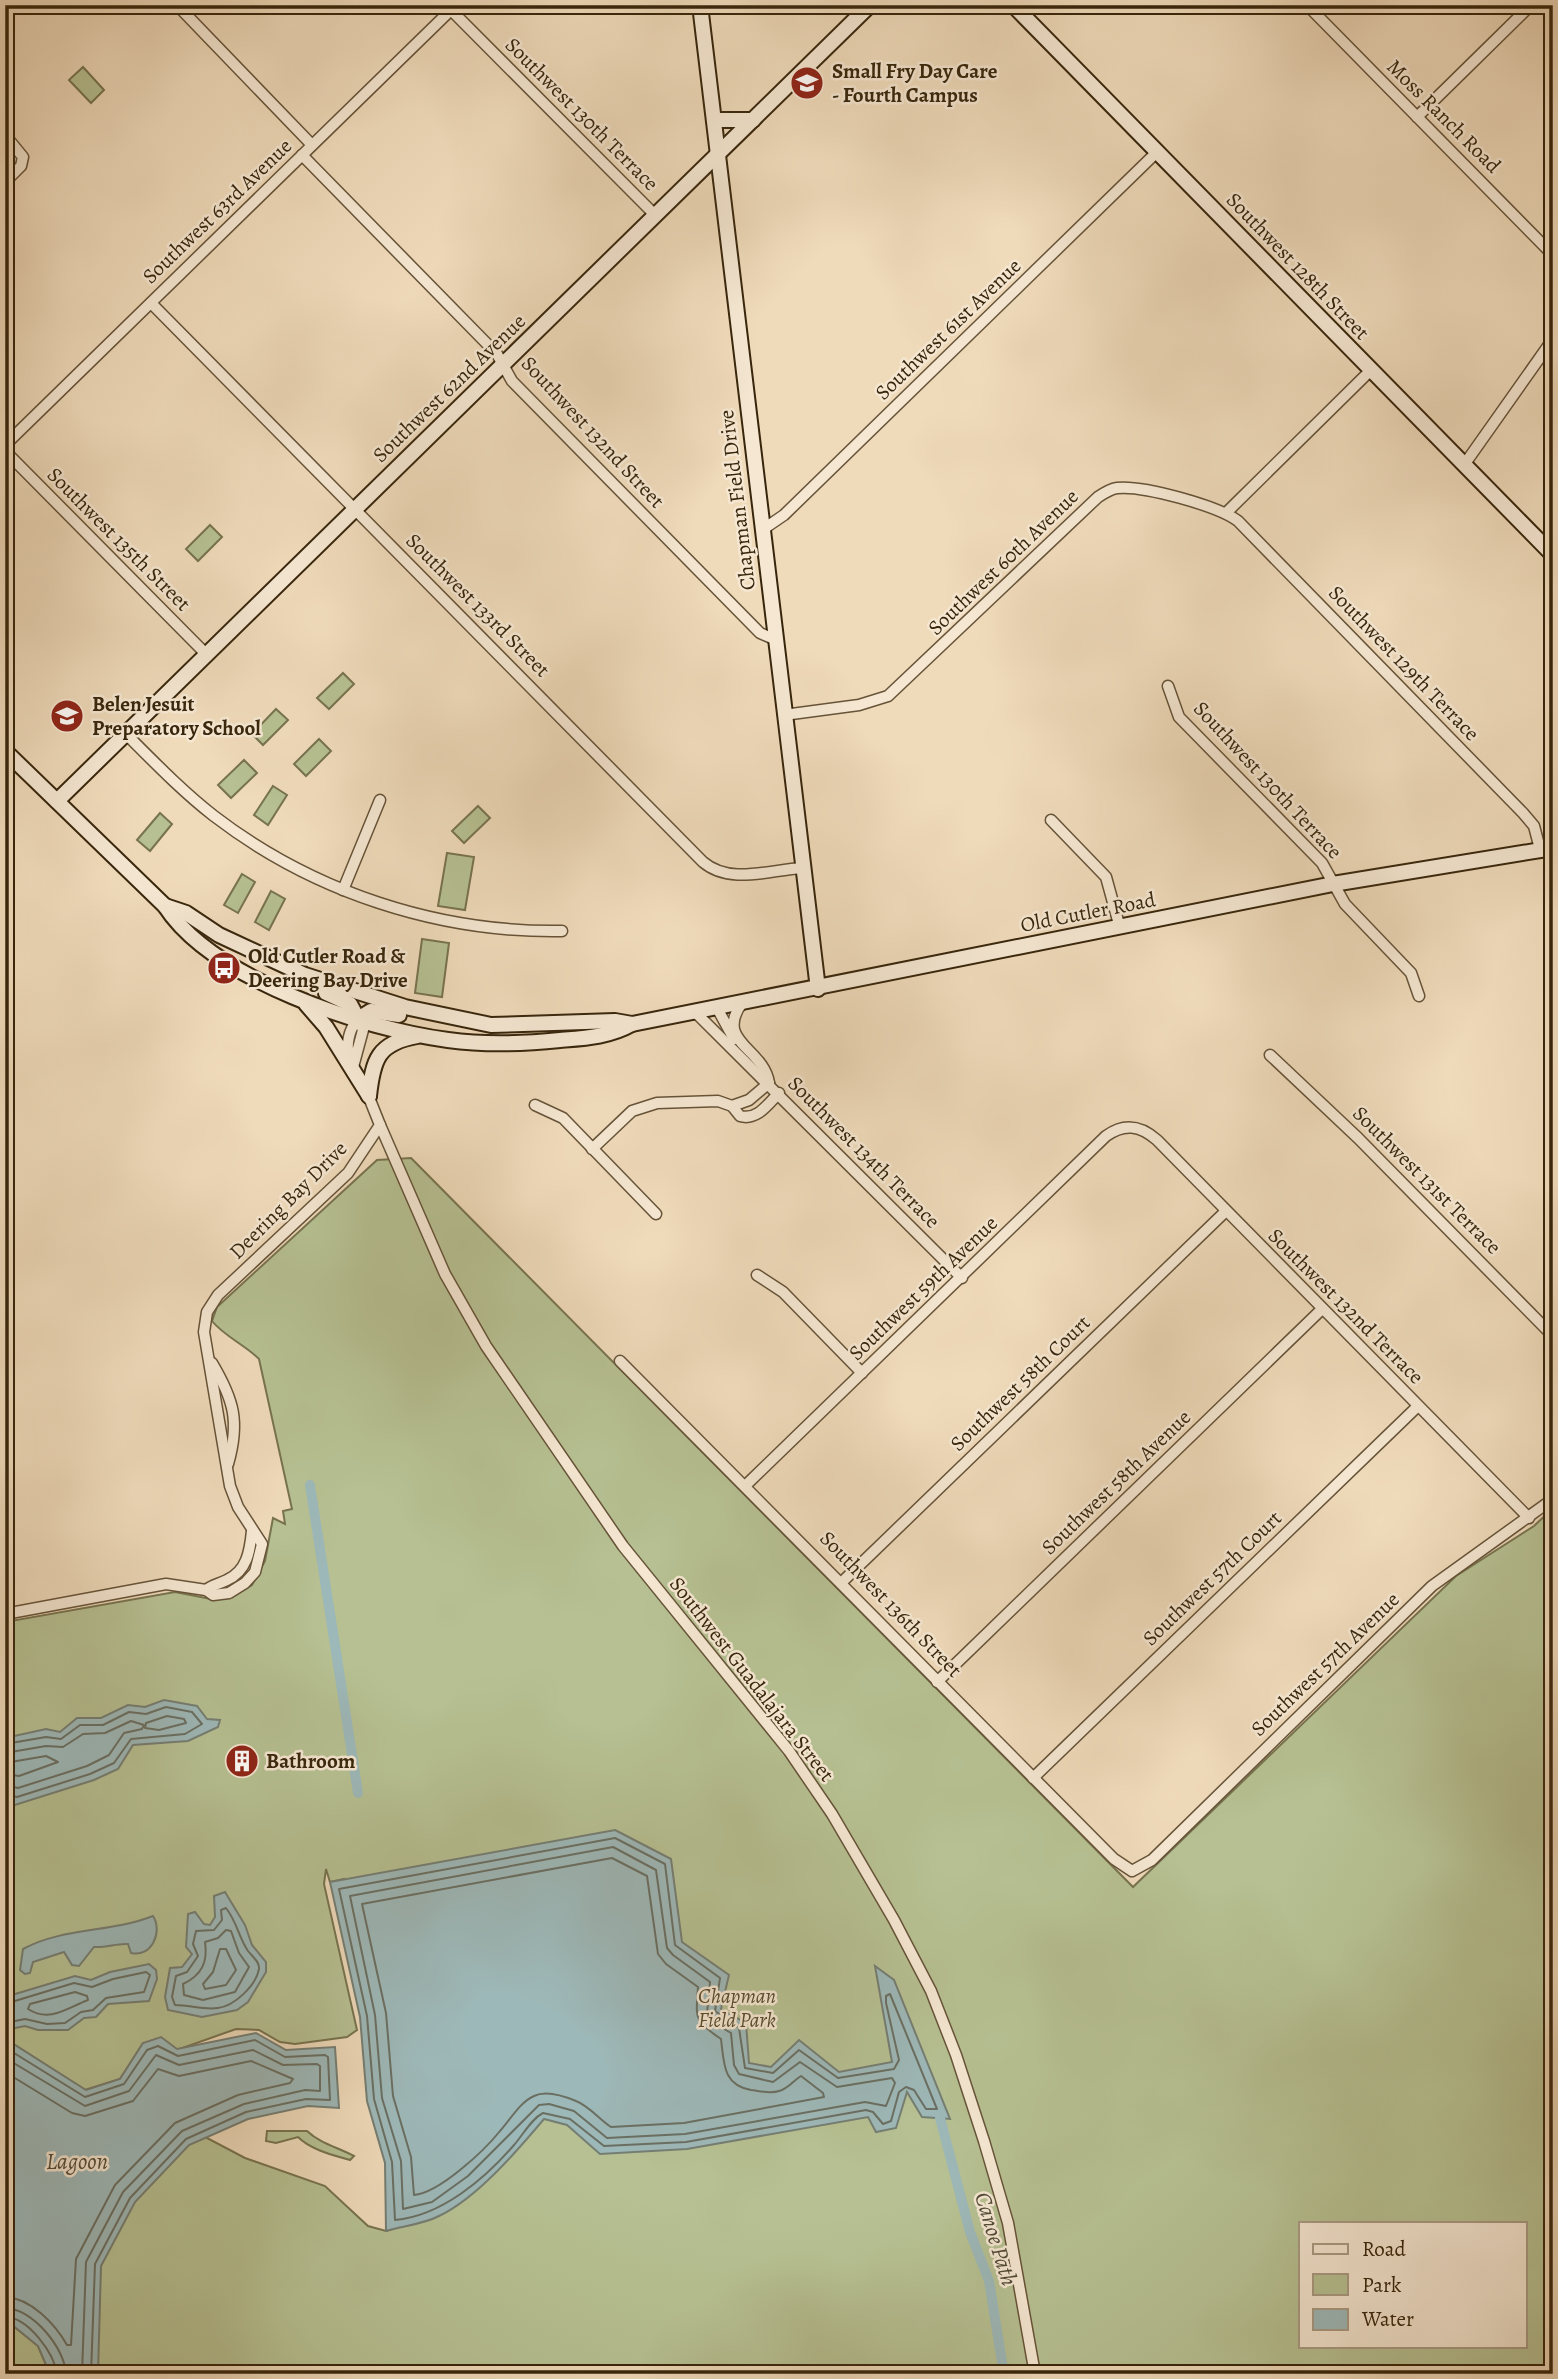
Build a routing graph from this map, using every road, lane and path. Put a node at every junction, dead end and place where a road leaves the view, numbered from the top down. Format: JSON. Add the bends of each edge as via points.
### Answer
{"nodes":[{"id":1,"x":177,"y":5,"type":"edge"},
{"id":2,"x":700,"y":5,"type":"edge"},
{"id":3,"x":870,"y":5,"type":"edge"},
{"id":4,"x":1013,"y":5,"type":"edge"},
{"id":5,"x":1307,"y":5,"type":"edge"},
{"id":6,"x":1531,"y":5,"type":"edge"},
{"id":7,"x":453,"y":7,"type":"edge"},
{"id":8,"x":1314,"y":10,"type":"edge"},
{"id":9,"x":1417,"y":117,"type":"junction"},
{"id":10,"x":714,"y":120,"type":"junction"},
{"id":11,"x":753,"y":120,"type":"junction"},
{"id":12,"x":5,"y":135,"type":"edge"},
{"id":13,"x":312,"y":145,"type":"junction"},
{"id":14,"x":1158,"y":151,"type":"junction"},
{"id":15,"x":302,"y":155,"type":"junction"},
{"id":16,"x":718,"y":155,"type":"junction"},
{"id":17,"x":5,"y":182,"type":"edge"},
{"id":18,"x":656,"y":216,"type":"junction"},
{"id":19,"x":1553,"y":255,"type":"edge"},
{"id":20,"x":151,"y":303,"type":"junction"},
{"id":21,"x":1553,"y":338,"type":"edge"},
{"id":22,"x":503,"y":365,"type":"junction"},
{"id":23,"x":1371,"y":370,"type":"junction"},
{"id":24,"x":5,"y":445,"type":"edge"},
{"id":25,"x":5,"y":451,"type":"edge"},
{"id":26,"x":1464,"y":465,"type":"junction"},
{"id":27,"x":356,"y":509,"type":"junction"},
{"id":28,"x":1227,"y":512,"type":"junction"},
{"id":29,"x":762,"y":530,"type":"junction"},
{"id":30,"x":1553,"y":555,"type":"edge"},
{"id":31,"x":774,"y":639,"type":"junction"},
{"id":32,"x":206,"y":654,"type":"junction"},
{"id":33,"x":1168,"y":686,"type":"dead end"},
{"id":34,"x":784,"y":715,"type":"junction"},
{"id":35,"x":125,"y":733,"type":"junction"},
{"id":36,"x":5,"y":751,"type":"edge"},
{"id":37,"x":380,"y":800,"type":"dead end"},
{"id":38,"x":57,"y":801,"type":"junction"},
{"id":39,"x":1051,"y":820,"type":"dead end"},
{"id":40,"x":1547,"y":848,"type":"edge"},
{"id":41,"x":802,"y":868,"type":"junction"},
{"id":42,"x":1333,"y":884,"type":"junction"},
{"id":43,"x":343,"y":890,"type":"junction"},
{"id":44,"x":165,"y":906,"type":"junction"},
{"id":45,"x":1120,"y":928,"type":"junction"},
{"id":46,"x":562,"y":931,"type":"dead end"},
{"id":47,"x":219,"y":935,"type":"junction"},
{"id":48,"x":817,"y":989,"type":"junction"},
{"id":49,"x":1419,"y":996,"type":"dead end"},
{"id":50,"x":305,"y":1003,"type":"junction"},
{"id":51,"x":742,"y":1003,"type":"junction"},
{"id":52,"x":717,"y":1008,"type":"junction"},
{"id":53,"x":695,"y":1012,"type":"junction"},
{"id":54,"x":358,"y":1019,"type":"junction"},
{"id":55,"x":632,"y":1024,"type":"junction"},
{"id":56,"x":491,"y":1025,"type":"junction"},
{"id":57,"x":421,"y":1036,"type":"junction"},
{"id":58,"x":740,"y":1042,"type":"junction"},
{"id":59,"x":1270,"y":1055,"type":"dead end"},
{"id":60,"x":769,"y":1083,"type":"junction"},
{"id":61,"x":779,"y":1093,"type":"junction"},
{"id":62,"x":369,"y":1096,"type":"junction"},
{"id":63,"x":535,"y":1105,"type":"dead end"},
{"id":64,"x":732,"y":1106,"type":"junction"},
{"id":65,"x":380,"y":1125,"type":"junction"},
{"id":66,"x":1132,"y":1126,"type":"joint"},
{"id":67,"x":592,"y":1149,"type":"junction"},
{"id":68,"x":1226,"y":1211,"type":"junction"},
{"id":69,"x":656,"y":1214,"type":"dead end"},
{"id":70,"x":757,"y":1275,"type":"dead end"},
{"id":71,"x":962,"y":1278,"type":"junction"},
{"id":72,"x":1322,"y":1309,"type":"junction"},
{"id":73,"x":1553,"y":1336,"type":"edge"},
{"id":74,"x":208,"y":1357,"type":"junction"},
{"id":75,"x":620,"y":1361,"type":"dead end"},
{"id":76,"x":862,"y":1373,"type":"junction"},
{"id":77,"x":1418,"y":1406,"type":"junction"},
{"id":78,"x":227,"y":1468,"type":"junction"},
{"id":79,"x":746,"y":1485,"type":"junction"},
{"id":80,"x":1553,"y":1499,"type":"edge"},
{"id":81,"x":1529,"y":1518,"type":"junction"},
{"id":82,"x":841,"y":1583,"type":"junction"},
{"id":83,"x":5,"y":1614,"type":"edge"},
{"id":84,"x":937,"y":1682,"type":"junction"},
{"id":85,"x":1033,"y":1778,"type":"junction"},
{"id":86,"x":1135,"y":1871,"type":"joint"},
{"id":87,"x":1035,"y":2374,"type":"edge"}],
"edges":[{"from":1,"to":13,"type":"street"},
{"from":2,"to":10,"type":"street","name":"Chapman Field Drive"},
{"from":3,"to":11,"type":"street","name":"Southwest 62nd Avenue"},
{"from":4,"to":14,"type":"street","name":"Southwest 128th Street"},
{"from":5,"to":8,"type":"street","name":"Moss Ranch Road"},
{"from":6,"to":9,"type":"street"},
{"from":7,"to":13,"type":"street","name":"Southwest 63rd Avenue"},
{"from":7,"to":18,"type":"street","name":"Southwest 130th Terrace"},
{"from":8,"to":9,"type":"street","name":"Moss Ranch Road"},
{"from":9,"to":19,"type":"street","name":"Moss Ranch Road"},
{"from":10,"to":11,"type":"street"},
{"from":10,"to":16,"type":"street","name":"Chapman Field Drive"},
{"from":11,"to":16,"type":"street","name":"Southwest 62nd Avenue"},
{"from":12,"to":17,"type":"street","via":[[23,157],[21,166]]},
{"from":13,"to":15,"type":"street","name":"Southwest 63rd Avenue"},
{"from":14,"to":23,"type":"street","name":"Southwest 128th Street"},
{"from":14,"to":29,"type":"street","name":"Southwest 61st Avenue","via":[[784,515]]},
{"from":15,"to":20,"type":"street","name":"Southwest 63rd Avenue"},
{"from":15,"to":22,"type":"street","name":"Southwest 132nd Street"},
{"from":16,"to":18,"type":"street","name":"Southwest 62nd Avenue"},
{"from":16,"to":29,"type":"street","name":"Chapman Field Drive"},
{"from":18,"to":22,"type":"street","name":"Southwest 62nd Avenue"},
{"from":20,"to":24,"type":"street","name":"Southwest 63rd Avenue"},
{"from":20,"to":27,"type":"street","name":"Southwest 133rd Street"},
{"from":21,"to":26,"type":"street"},
{"from":22,"to":27,"type":"street","name":"Southwest 62nd Avenue"},
{"from":22,"to":31,"type":"street","name":"Southwest 132nd Street","via":[[512,381],[760,633]]},
{"from":23,"to":26,"type":"street","name":"Southwest 128th Street"},
{"from":23,"to":28,"type":"street"},
{"from":25,"to":32,"type":"street","name":"Southwest 135th Street"},
{"from":26,"to":30,"type":"street","name":"Southwest 128th Street"},
{"from":27,"to":32,"type":"street","name":"Southwest 62nd Avenue"},
{"from":27,"to":41,"type":"street","name":"Southwest 133rd Street","via":[[710,868],[731,876]]},
{"from":28,"to":34,"type":"street","name":"Southwest 60th Avenue","via":[[1140,490],[1110,490],[1091,503],[896,691],[869,703]]},
{"from":28,"to":40,"type":"street","name":"Southwest 129th Terrace","via":[[1523,813]]},
{"from":29,"to":31,"type":"street","name":"Chapman Field Drive"},
{"from":31,"to":34,"type":"street","name":"Chapman Field Drive"},
{"from":32,"to":35,"type":"street","name":"Southwest 62nd Avenue"},
{"from":33,"to":42,"type":"street","name":"Southwest 130th Terrace","via":[[1180,717],[1321,863]]},
{"from":34,"to":41,"type":"street","name":"Chapman Field Drive"},
{"from":35,"to":38,"type":"street","name":"Southwest 62nd Avenue"},
{"from":35,"to":43,"type":"street","via":[[229,827]]},
{"from":36,"to":38,"type":"street"},
{"from":37,"to":43,"type":"street"},
{"from":38,"to":44,"type":"street"},
{"from":39,"to":45,"type":"street","via":[[1106,877]]},
{"from":40,"to":42,"type":"street","name":"Old Cutler Road"},
{"from":41,"to":48,"type":"street","name":"Chapman Field Drive"},
{"from":42,"to":45,"type":"street","name":"Old Cutler Road"},
{"from":42,"to":49,"type":"street","name":"Southwest 130th Terrace","via":[[1345,904],[1411,972]]},
{"from":43,"to":46,"type":"street","via":[[466,924]]},
{"from":44,"to":47,"type":"street","via":[[186,913]]},
{"from":44,"to":50,"type":"street","via":[[197,940]]},
{"from":45,"to":48,"type":"street","name":"Old Cutler Road"},
{"from":47,"to":54,"type":"street","via":[[272,970],[347,1002]]},
{"from":47,"to":56,"type":"street","name":"Old Cutler Road","via":[[305,975],[366,996]]},
{"from":48,"to":51,"type":"street","name":"Old Cutler Road"},
{"from":50,"to":54,"type":"street"},
{"from":50,"to":62,"type":"street","via":[[326,1027]]},
{"from":51,"to":52,"type":"street","name":"Old Cutler Road"},
{"from":51,"to":58,"type":"street","via":[[732,1021]]},
{"from":52,"to":53,"type":"street","name":"Old Cutler Road"},
{"from":52,"to":58,"type":"street","name":"Southwest 134th Terrace","via":[[730,1035]]},
{"from":53,"to":55,"type":"street","name":"Old Cutler Road"},
{"from":53,"to":60,"type":"street","name":"Southwest 134th Terrace"},
{"from":54,"to":56,"type":"street","via":[[380,1011],[447,1025]]},
{"from":54,"to":57,"type":"street","name":"Old Cutler Road"},
{"from":54,"to":62,"type":"street","via":[[363,1030],[353,1067]]},
{"from":55,"to":56,"type":"street","name":"Old Cutler Road"},
{"from":55,"to":57,"type":"street","name":"Old Cutler Road","via":[[597,1036],[535,1042]]},
{"from":57,"to":62,"type":"street","via":[[400,1039],[382,1052],[373,1068]]},
{"from":58,"to":60,"type":"street","name":"Southwest 134th Terrace","via":[[767,1069]]},
{"from":59,"to":73,"type":"street","name":"Southwest 131st Terrace","via":[[1333,1112]]},
{"from":60,"to":61,"type":"street","name":"Southwest 134th Terrace"},
{"from":60,"to":64,"type":"street","via":[[749,1100]]},
{"from":61,"to":64,"type":"street","via":[[749,1118],[740,1116]]},
{"from":61,"to":71,"type":"street","name":"Southwest 134th Terrace"},
{"from":62,"to":65,"type":"street"},
{"from":63,"to":67,"type":"street","via":[[563,1118]]},
{"from":64,"to":67,"type":"street","via":[[718,1101],[650,1104],[632,1111]]},
{"from":65,"to":74,"type":"street","name":"Deering Bay Drive","via":[[348,1173],[211,1303],[204,1326]]},
{"from":65,"to":87,"type":"street","name":"Southwest Guadalajara Street","via":[[445,1274],[486,1346],[623,1546],[789,1751],[846,1836],[894,1920],[931,1991],[984,2141],[1008,2224]]},
{"from":66,"to":68,"type":"street","name":"Southwest 132nd Terrace","via":[[1152,1136]]},
{"from":66,"to":71,"type":"street","name":"Southwest 59th Avenue","via":[[1106,1136]]},
{"from":67,"to":69,"type":"street"},
{"from":68,"to":72,"type":"street","name":"Southwest 132nd Terrace"},
{"from":68,"to":82,"type":"street","name":"Southwest 58th Court"},
{"from":70,"to":76,"type":"street","via":[[783,1292]]},
{"from":71,"to":76,"type":"street","name":"Southwest 59th Avenue"},
{"from":72,"to":77,"type":"street","name":"Southwest 132nd Terrace"},
{"from":72,"to":84,"type":"street","name":"Southwest 58th Avenue"},
{"from":74,"to":78,"type":"street","name":"Deering Bay Drive"},
{"from":74,"to":78,"type":"street","name":"Deering Bay Drive","via":[[230,1396],[236,1427]]},
{"from":75,"to":79,"type":"street","name":"Southwest 136th Street"},
{"from":76,"to":79,"type":"street","name":"Southwest 59th Avenue"},
{"from":77,"to":81,"type":"street","name":"Southwest 132nd Terrace"},
{"from":77,"to":85,"type":"street","name":"Southwest 57th Court"},
{"from":78,"to":83,"type":"street","name":"Deering Bay Drive","via":[[233,1498],[262,1544],[250,1578],[229,1593],[213,1595],[166,1584]]},
{"from":79,"to":82,"type":"street","name":"Southwest 136th Street"},
{"from":80,"to":81,"type":"street","name":"Southwest 57th Avenue"},
{"from":81,"to":86,"type":"street","name":"Southwest 57th Avenue","via":[[1432,1586],[1152,1860]]},
{"from":82,"to":84,"type":"street","name":"Southwest 136th Street"},
{"from":84,"to":85,"type":"street","name":"Southwest 136th Street"},
{"from":85,"to":86,"type":"street","name":"Southwest 136th Street","via":[[1118,1863]]}]}
